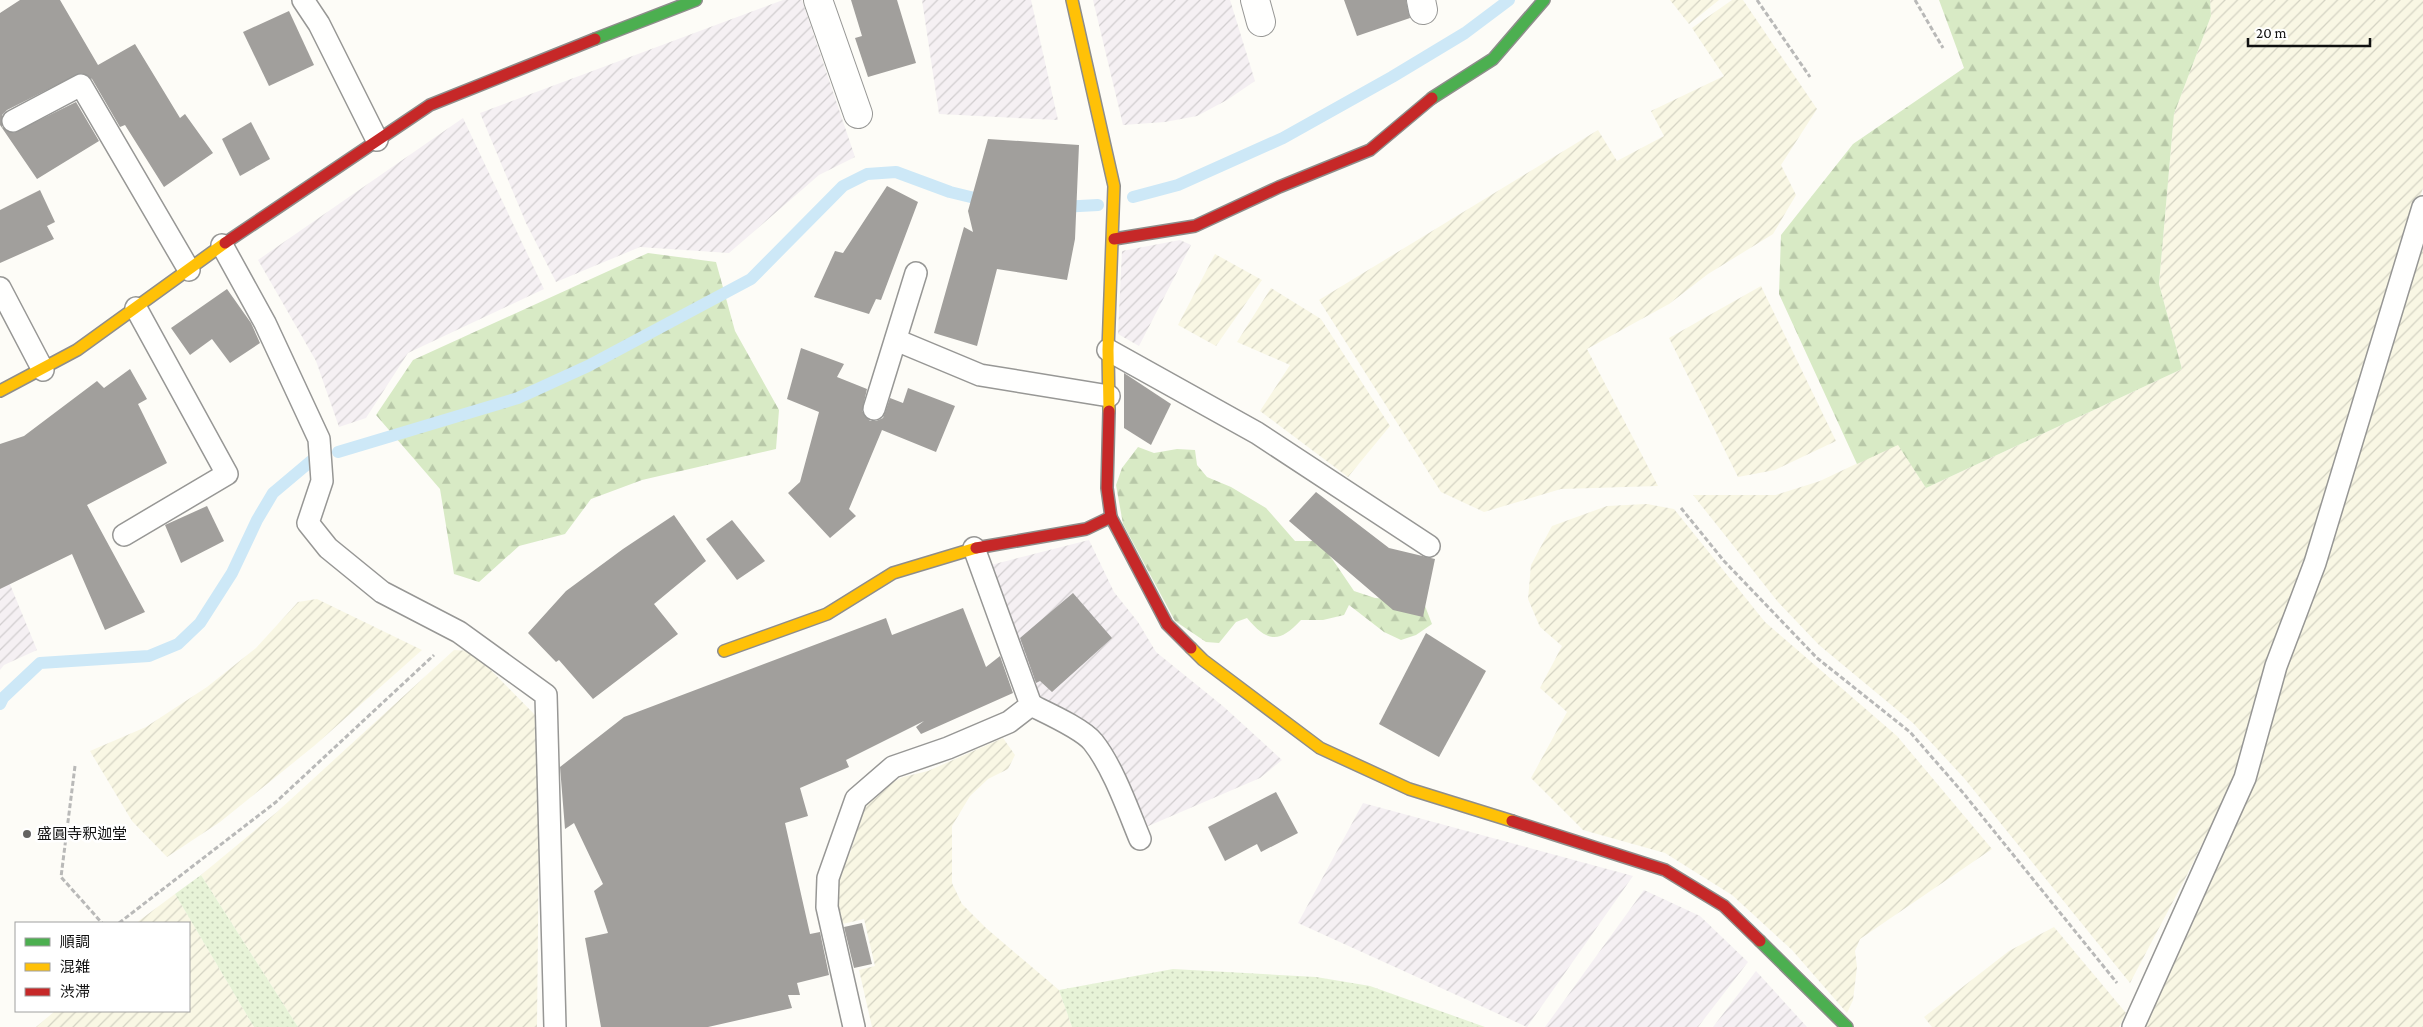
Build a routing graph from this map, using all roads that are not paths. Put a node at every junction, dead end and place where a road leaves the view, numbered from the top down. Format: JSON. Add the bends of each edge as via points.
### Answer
{"nodes":[{"id":1,"x":303,"y":0,"type":"edge"},
{"id":2,"x":696,"y":0,"type":"edge"},
{"id":3,"x":818,"y":0,"type":"edge"},
{"id":4,"x":1072,"y":0,"type":"edge"},
{"id":5,"x":1544,"y":0,"type":"edge"},
{"id":6,"x":858,"y":114,"type":"dead end"},
{"id":7,"x":13,"y":121,"type":"dead end"},
{"id":8,"x":377,"y":140,"type":"junction"},
{"id":9,"x":2423,"y":208,"type":"edge"},
{"id":10,"x":1114,"y":239,"type":"junction"},
{"id":11,"x":222,"y":245,"type":"junction"},
{"id":12,"x":189,"y":270,"type":"junction"},
{"id":13,"x":916,"y":273,"type":"dead end"},
{"id":14,"x":0,"y":288,"type":"edge"},
{"id":15,"x":136,"y":308,"type":"junction"},
{"id":16,"x":896,"y":340,"type":"junction"},
{"id":17,"x":1108,"y":350,"type":"junction"},
{"id":18,"x":43,"y":370,"type":"junction"},
{"id":19,"x":0,"y":390,"type":"edge"},
{"id":20,"x":1109,"y":396,"type":"junction"},
{"id":21,"x":874,"y":409,"type":"dead end"},
{"id":22,"x":1111,"y":517,"type":"junction"},
{"id":23,"x":124,"y":535,"type":"dead end"},
{"id":24,"x":1429,"y":546,"type":"dead end"},
{"id":25,"x":974,"y":548,"type":"junction"},
{"id":26,"x":724,"y":651,"type":"dead end"},
{"id":27,"x":1031,"y":705,"type":"junction"},
{"id":28,"x":1140,"y":839,"type":"dead end"},
{"id":29,"x":2137,"y":1020,"type":"edge"},
{"id":30,"x":555,"y":1027,"type":"edge"},
{"id":31,"x":854,"y":1027,"type":"edge"},
{"id":32,"x":1847,"y":1027,"type":"edge"}],
"edges":[{"from":1,"to":8,"type":"lane","via":[[319,24]]},
{"from":2,"to":8,"type":"street","via":[[456,93],[430,105]]},
{"from":3,"to":6,"type":"street"},
{"from":4,"to":10,"type":"street","via":[[1114,186]]},
{"from":5,"to":10,"type":"street","via":[[1493,59],[1441,90],[1370,150],[1195,226]]},
{"from":7,"to":12,"type":"lane","via":[[80,85]]},
{"from":8,"to":11,"type":"street"},
{"from":9,"to":29,"type":"lane","via":[[2315,563],[2276,666],[2245,778]]},
{"from":10,"to":17,"type":"street"},
{"from":11,"to":12,"type":"street"},
{"from":11,"to":30,"type":"lane","via":[[265,324],[318,439],[322,481],[308,523],[328,548],[382,592],[459,632],[546,695]]},
{"from":12,"to":15,"type":"street"},
{"from":13,"to":16,"type":"lane"},
{"from":14,"to":18,"type":"lane"},
{"from":15,"to":18,"type":"street"},
{"from":15,"to":23,"type":"lane","via":[[227,474]]},
{"from":16,"to":20,"type":"lane","via":[[980,376]]},
{"from":16,"to":21,"type":"lane"},
{"from":17,"to":20,"type":"street"},
{"from":17,"to":24,"type":"lane","via":[[1257,433]]},
{"from":18,"to":19,"type":"street"},
{"from":20,"to":22,"type":"street","via":[[1107,488]]},
{"from":22,"to":25,"type":"street","via":[[1086,529]]},
{"from":22,"to":32,"type":"street","via":[[1167,624],[1203,660],[1320,748],[1409,789],[1665,870],[1724,906]]},
{"from":25,"to":26,"type":"street","via":[[893,573],[826,614]]},
{"from":25,"to":27,"type":"lane"},
{"from":27,"to":28,"type":"lane","via":[[1092,741],[1122,794]]},
{"from":27,"to":31,"type":"lane","via":[[1010,722],[893,767],[856,799],[828,878],[828,906]]}]}
